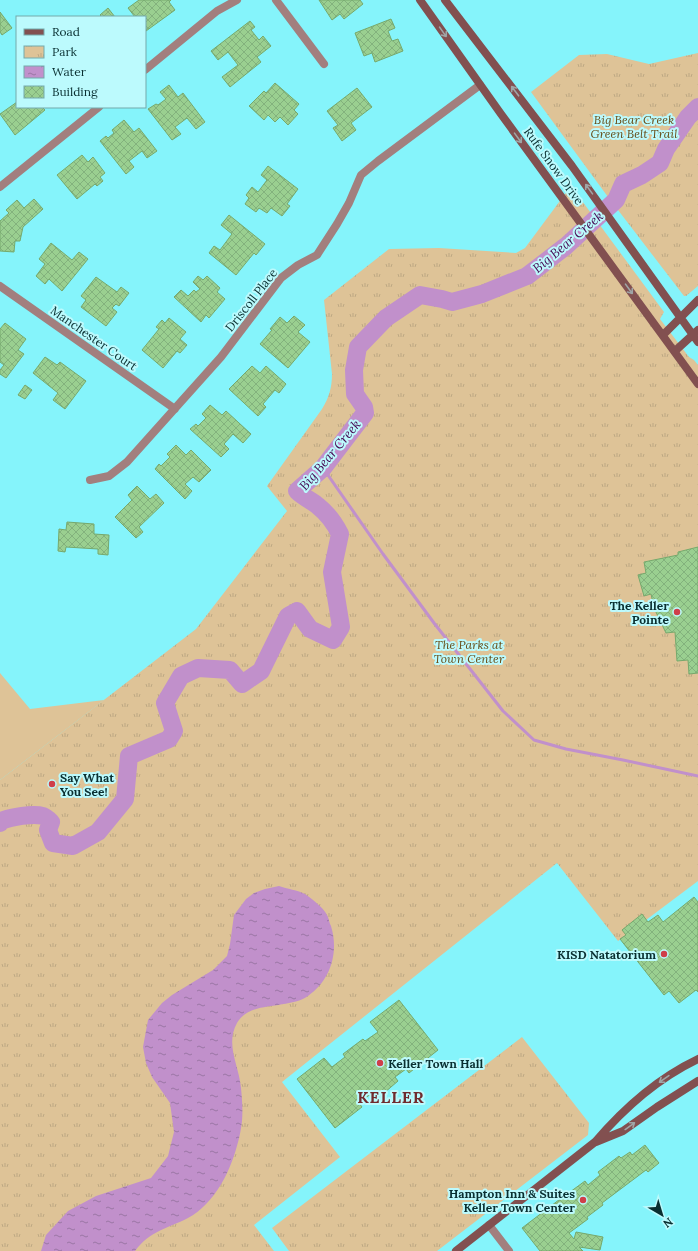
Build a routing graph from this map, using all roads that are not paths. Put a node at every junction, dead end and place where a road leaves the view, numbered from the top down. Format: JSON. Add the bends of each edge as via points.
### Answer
{"nodes":[{"id":1,"x":237,"y":0,"type":"edge"},
{"id":2,"x":276,"y":0,"type":"edge"},
{"id":3,"x":420,"y":0,"type":"edge"},
{"id":4,"x":445,"y":0,"type":"edge"},
{"id":5,"x":324,"y":64,"type":"dead end"},
{"id":6,"x":146,"y":69,"type":"edge"},
{"id":7,"x":480,"y":85,"type":"junction"},
{"id":8,"x":98,"y":108,"type":"edge"},
{"id":9,"x":0,"y":187,"type":"edge"},
{"id":10,"x":0,"y":286,"type":"edge"},
{"id":11,"x":698,"y":300,"type":"edge"},
{"id":12,"x":681,"y":317,"type":"junction"},
{"id":13,"x":663,"y":335,"type":"junction"},
{"id":14,"x":696,"y":335,"type":"edge"},
{"id":15,"x":675,"y":351,"type":"junction"},
{"id":16,"x":698,"y":384,"type":"edge"},
{"id":17,"x":175,"y":408,"type":"junction"},
{"id":18,"x":90,"y":480,"type":"dead end"},
{"id":19,"x":698,"y":1059,"type":"edge"},
{"id":20,"x":698,"y":1081,"type":"edge"},
{"id":21,"x":595,"y":1142,"type":"junction"},
{"id":22,"x":489,"y":1225,"type":"junction"},
{"id":23,"x":456,"y":1251,"type":"edge"},
{"id":24,"x":509,"y":1251,"type":"edge"}],
"edges":[{"from":1,"to":6,"type":"street","via":[[217,11]]},
{"from":2,"to":5,"type":"street"},
{"from":3,"to":7,"type":"main road","name":"Rufe Snow Drive","one_way":true},
{"from":12,"to":4,"type":"main road","name":"Rufe Snow Drive","one_way":true,"via":[[572,166]]},
{"from":7,"to":13,"type":"main road","name":"Rufe Snow Drive","one_way":true},
{"from":7,"to":17,"type":"street","name":"Driscoll Place","via":[[361,175],[345,210],[317,255],[281,278],[221,357]]},
{"from":8,"to":9,"type":"street"},
{"from":10,"to":17,"type":"street","name":"Manchester Court"},
{"from":11,"to":12,"type":"main road"},
{"from":12,"to":13,"type":"main road"},
{"from":12,"to":14,"type":"main road","name":"Rufe Snow Drive"},
{"from":13,"to":15,"type":"main road","name":"Rufe Snow Drive"},
{"from":14,"to":15,"type":"main road"},
{"from":15,"to":16,"type":"main road","name":"Rufe Snow Drive"},
{"from":17,"to":18,"type":"street","name":"Driscoll Place","via":[[127,462],[109,476]]},
{"from":19,"to":21,"type":"main road","one_way":true,"via":[[682,1066],[646,1092],[614,1120]]},
{"from":21,"to":20,"type":"main road","one_way":true,"via":[[623,1131]]},
{"from":21,"to":22,"type":"main road"},
{"from":22,"to":23,"type":"main road"},
{"from":22,"to":24,"type":"street"}]}
